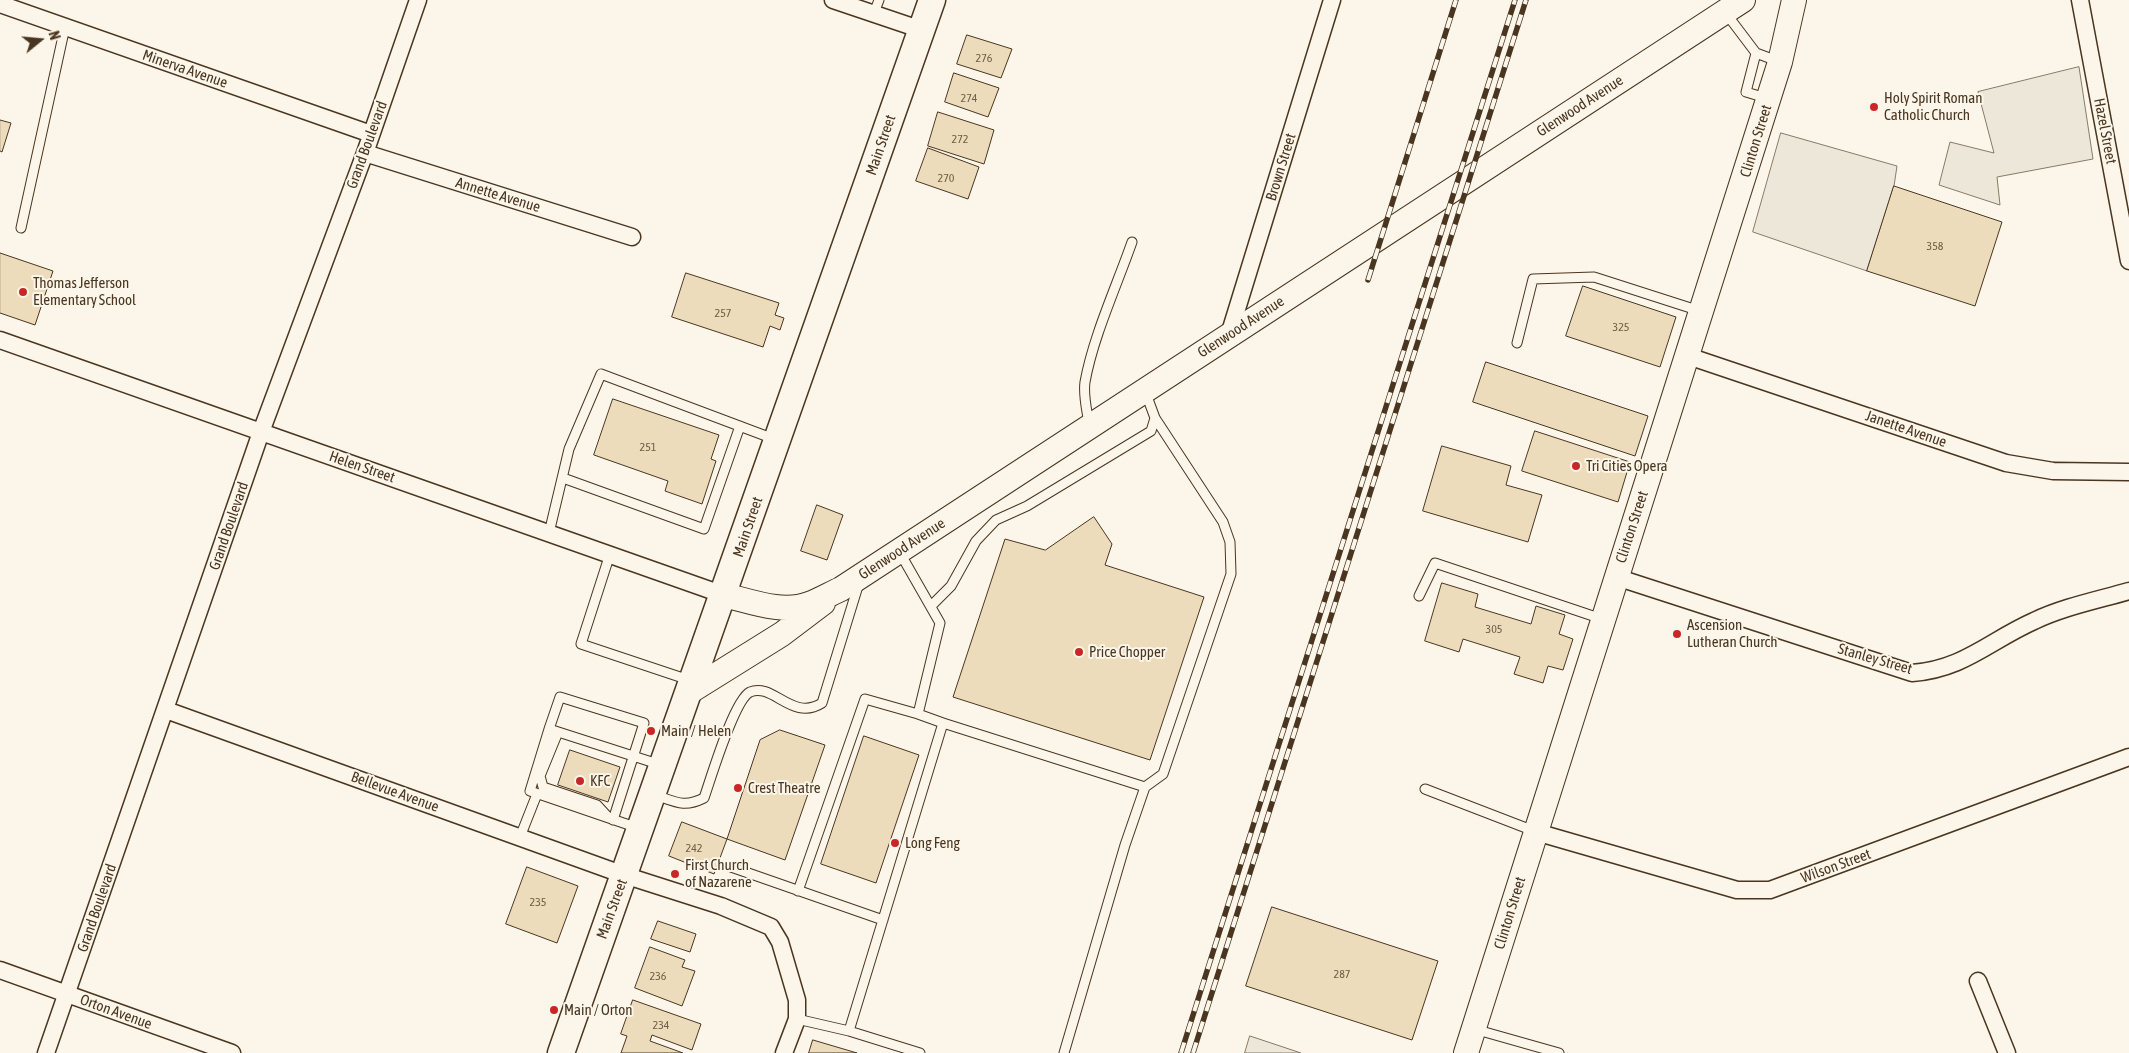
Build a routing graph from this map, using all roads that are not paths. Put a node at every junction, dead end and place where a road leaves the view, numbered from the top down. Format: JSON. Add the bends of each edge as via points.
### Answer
{"nodes":[{"id":1,"x":418,"y":0,"type":"edge"},
{"id":2,"x":833,"y":0,"type":"edge"},
{"id":3,"x":932,"y":0,"type":"edge"},
{"id":4,"x":1332,"y":0,"type":"edge"},
{"id":5,"x":1794,"y":0,"type":"edge"},
{"id":6,"x":2080,"y":0,"type":"edge"},
{"id":7,"x":0,"y":4,"type":"edge"},
{"id":8,"x":877,"y":6,"type":"edge"},
{"id":9,"x":1734,"y":6,"type":"edge"},
{"id":10,"x":65,"y":27,"type":"junction"},
{"id":11,"x":922,"y":30,"type":"junction"},
{"id":12,"x":1756,"y":53,"type":"junction"},
{"id":13,"x":1780,"y":62,"type":"junction"},
{"id":14,"x":1769,"y":99,"type":"junction"},
{"id":15,"x":371,"y":134,"type":"junction"},
{"id":16,"x":364,"y":153,"type":"junction"},
{"id":17,"x":21,"y":228,"type":"dead end"},
{"id":18,"x":632,"y":237,"type":"dead end"},
{"id":19,"x":1132,"y":242,"type":"dead end"},
{"id":20,"x":2129,"y":261,"type":"edge"},
{"id":21,"x":1702,"y":311,"type":"junction"},
{"id":22,"x":1229,"y":334,"type":"junction"},
{"id":23,"x":0,"y":340,"type":"edge"},
{"id":24,"x":1517,"y":343,"type":"dead end"},
{"id":25,"x":1688,"y":356,"type":"junction"},
{"id":26,"x":1144,"y":390,"type":"junction"},
{"id":27,"x":1155,"y":418,"type":"junction"},
{"id":28,"x":740,"y":426,"type":"junction"},
{"id":29,"x":1090,"y":426,"type":"junction"},
{"id":30,"x":261,"y":432,"type":"junction"},
{"id":31,"x":778,"y":440,"type":"junction"},
{"id":32,"x":2129,"y":472,"type":"edge"},
{"id":33,"x":562,"y":478,"type":"junction"},
{"id":34,"x":549,"y":533,"type":"junction"},
{"id":35,"x":898,"y":551,"type":"junction"},
{"id":36,"x":610,"y":554,"type":"junction"},
{"id":37,"x":861,"y":576,"type":"junction"},
{"id":38,"x":1616,"y":577,"type":"junction"},
{"id":39,"x":841,"y":589,"type":"junction"},
{"id":40,"x":2129,"y":591,"type":"edge"},
{"id":41,"x":724,"y":595,"type":"junction"},
{"id":42,"x":1420,"y":596,"type":"dead end"},
{"id":43,"x":932,"y":605,"type":"junction"},
{"id":44,"x":1602,"y":619,"type":"junction"},
{"id":45,"x":691,"y":686,"type":"junction"},
{"id":46,"x":166,"y":710,"type":"junction"},
{"id":47,"x":918,"y":714,"type":"junction"},
{"id":48,"x":943,"y":723,"type":"junction"},
{"id":49,"x":554,"y":730,"type":"junction"},
{"id":50,"x":633,"y":756,"type":"junction"},
{"id":51,"x":2129,"y":757,"type":"edge"},
{"id":52,"x":664,"y":766,"type":"junction"},
{"id":53,"x":1145,"y":787,"type":"junction"},
{"id":54,"x":1425,"y":789,"type":"dead end"},
{"id":55,"x":537,"y":794,"type":"junction"},
{"id":56,"x":653,"y":794,"type":"junction"},
{"id":57,"x":611,"y":819,"type":"junction"},
{"id":58,"x":640,"y":829,"type":"junction"},
{"id":59,"x":1536,"y":832,"type":"junction"},
{"id":60,"x":520,"y":837,"type":"junction"},
{"id":61,"x":731,"y":867,"type":"dead end"},
{"id":62,"x":624,"y":874,"type":"junction"},
{"id":63,"x":798,"y":892,"type":"junction"},
{"id":64,"x":883,"y":920,"type":"junction"},
{"id":65,"x":0,"y":970,"type":"edge"},
{"id":66,"x":1978,"y":981,"type":"dead end"},
{"id":67,"x":67,"y":994,"type":"junction"},
{"id":68,"x":796,"y":1020,"type":"junction"},
{"id":69,"x":1474,"y":1029,"type":"junction"},
{"id":70,"x":849,"y":1032,"type":"junction"},
{"id":71,"x":46,"y":1053,"type":"edge"},
{"id":72,"x":232,"y":1053,"type":"edge"},
{"id":73,"x":561,"y":1053,"type":"edge"},
{"id":74,"x":784,"y":1053,"type":"edge"},
{"id":75,"x":920,"y":1053,"type":"edge"},
{"id":76,"x":1064,"y":1053,"type":"edge"},
{"id":77,"x":1466,"y":1053,"type":"edge"},
{"id":78,"x":1559,"y":1053,"type":"edge"},
{"id":79,"x":2007,"y":1053,"type":"edge"}],
"edges":[{"from":1,"to":15,"type":"street","name":"Grand Boulevard"},
{"from":2,"to":8,"type":"street"},
{"from":3,"to":11,"type":"main road","name":"Main Street"},
{"from":4,"to":22,"type":"street","name":"Brown Street"},
{"from":5,"to":13,"type":"street","name":"Clinton Street"},
{"from":6,"to":20,"type":"street","name":"Hazel Street"},
{"from":7,"to":10,"type":"street","name":"Minerva Avenue"},
{"from":8,"to":11,"type":"street"},
{"from":9,"to":12,"type":"lane"},
{"from":9,"to":22,"type":"street","name":"Glenwood Avenue"},
{"from":10,"to":15,"type":"street","name":"Minerva Avenue"},
{"from":10,"to":17,"type":"lane"},
{"from":11,"to":31,"type":"main road","name":"Main Street"},
{"from":12,"to":13,"type":"lane"},
{"from":12,"to":14,"type":"lane","via":[[1746,92]]},
{"from":13,"to":14,"type":"street","name":"Clinton Street"},
{"from":14,"to":21,"type":"street","name":"Clinton Street"},
{"from":15,"to":16,"type":"street","name":"Grand Boulevard"},
{"from":16,"to":18,"type":"street","name":"Annette Avenue"},
{"from":16,"to":30,"type":"street","name":"Grand Boulevard"},
{"from":19,"to":29,"type":"lane","via":[[1085,382]]},
{"from":21,"to":24,"type":"lane","via":[[1594,277],[1533,280]]},
{"from":21,"to":25,"type":"street","name":"Clinton Street"},
{"from":22,"to":26,"type":"street","name":"Glenwood Avenue"},
{"from":23,"to":30,"type":"street","name":"Helen Street"},
{"from":25,"to":32,"type":"street","name":"Janette Avenue","via":[[2006,463],[2053,471]]},
{"from":25,"to":38,"type":"street","name":"Clinton Street"},
{"from":26,"to":27,"type":"lane"},
{"from":26,"to":29,"type":"street","name":"Glenwood Avenue"},
{"from":27,"to":43,"type":"lane","via":[[1151,431],[1137,442],[1027,506],[996,520],[976,541],[951,586]]},
{"from":27,"to":53,"type":"lane","via":[[1223,522],[1230,542],[1231,574],[1163,774]]},
{"from":28,"to":31,"type":"lane"},
{"from":28,"to":33,"type":"lane","via":[[601,374],[569,449]]},
{"from":28,"to":33,"type":"lane","via":[[704,529]]},
{"from":29,"to":35,"type":"street","name":"Glenwood Avenue"},
{"from":30,"to":34,"type":"street","name":"Helen Street"},
{"from":30,"to":46,"type":"street","name":"Grand Boulevard"},
{"from":31,"to":41,"type":"main road","name":"Main Street"},
{"from":33,"to":34,"type":"lane"},
{"from":34,"to":36,"type":"street","name":"Helen Street"},
{"from":35,"to":37,"type":"street","name":"Glenwood Avenue"},
{"from":35,"to":43,"type":"lane"},
{"from":36,"to":41,"type":"street","name":"Helen Street"},
{"from":36,"to":45,"type":"lane","via":[[581,644]]},
{"from":37,"to":39,"type":"street","name":"Glenwood Avenue"},
{"from":37,"to":56,"type":"lane","via":[[822,703],[813,709],[803,710],[761,691],[750,692],[737,708],[704,798],[684,805]]},
{"from":38,"to":40,"type":"street","name":"Stanley Street","via":[[1912,672],[1934,671],[1958,663],[2034,620]]},
{"from":38,"to":44,"type":"street","name":"Clinton Street"},
{"from":39,"to":41,"type":"street","name":"Glenwood Avenue","via":[[808,605],[789,608]]},
{"from":39,"to":45,"type":"street","via":[[782,634]]},
{"from":41,"to":45,"type":"main road","name":"Main Street"},
{"from":42,"to":44,"type":"lane","via":[[1434,563]]},
{"from":43,"to":47,"type":"lane","via":[[940,623]]},
{"from":44,"to":59,"type":"street","name":"Clinton Street"},
{"from":45,"to":52,"type":"main road","name":"Main Street"},
{"from":46,"to":60,"type":"street","name":"Bellevue Avenue"},
{"from":46,"to":67,"type":"street","name":"Grand Boulevard"},
{"from":47,"to":48,"type":"lane"},
{"from":47,"to":63,"type":"lane","via":[[865,699]]},
{"from":48,"to":53,"type":"lane"},
{"from":48,"to":64,"type":"lane"},
{"from":49,"to":50,"type":"lane"},
{"from":49,"to":50,"type":"lane","via":[[560,697],[644,723]]},
{"from":49,"to":55,"type":"lane","via":[[530,791]]},
{"from":49,"to":57,"type":"lane","via":[[540,776],[543,786],[597,805]]},
{"from":50,"to":52,"type":"lane"},
{"from":50,"to":57,"type":"lane"},
{"from":51,"to":59,"type":"street","name":"Wilson Street","via":[[1770,890],[1738,890]]},
{"from":52,"to":56,"type":"main road","name":"Main Street"},
{"from":53,"to":76,"type":"lane","via":[[1124,845]]},
{"from":54,"to":59,"type":"lane"},
{"from":55,"to":57,"type":"lane"},
{"from":55,"to":60,"type":"lane"},
{"from":56,"to":58,"type":"main road","name":"Main Street"},
{"from":57,"to":58,"type":"lane"},
{"from":58,"to":62,"type":"main road","name":"Main Street"},
{"from":59,"to":69,"type":"street","name":"Clinton Street"},
{"from":60,"to":62,"type":"street","name":"Bellevue Avenue"},
{"from":61,"to":63,"type":"lane"},
{"from":62,"to":68,"type":"street","name":"Bellevue Avenue","via":[[721,906],[771,928],[790,969],[797,1000]]},
{"from":62,"to":73,"type":"main road","name":"Main Street"},
{"from":63,"to":64,"type":"lane"},
{"from":64,"to":70,"type":"lane"},
{"from":65,"to":67,"type":"street","name":"Orton Avenue"},
{"from":66,"to":79,"type":"street"},
{"from":67,"to":71,"type":"street","name":"Grand Boulevard"},
{"from":67,"to":72,"type":"street","name":"Orton Avenue"},
{"from":68,"to":70,"type":"lane"},
{"from":68,"to":74,"type":"street"},
{"from":69,"to":77,"type":"street","name":"Clinton Street"},
{"from":69,"to":78,"type":"lane"},
{"from":70,"to":75,"type":"lane"}]}
